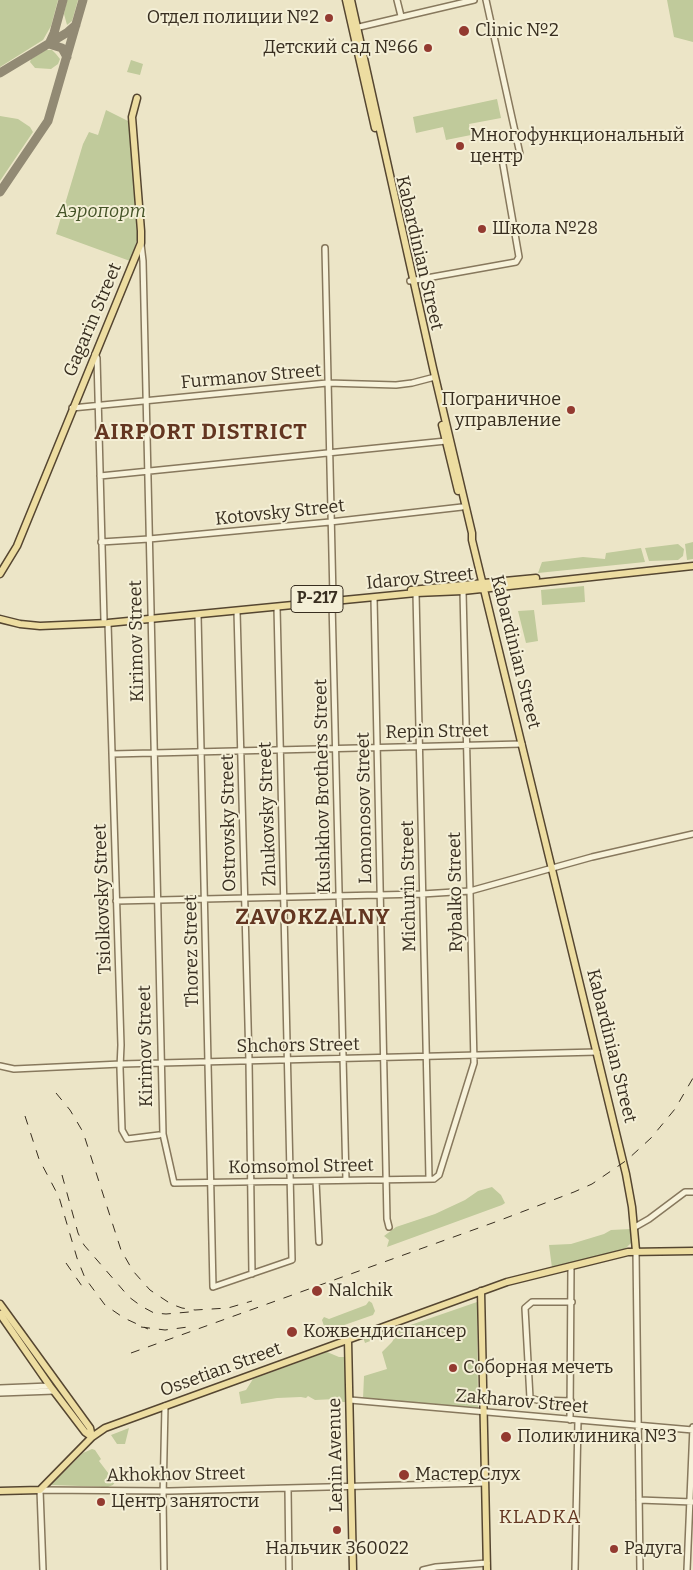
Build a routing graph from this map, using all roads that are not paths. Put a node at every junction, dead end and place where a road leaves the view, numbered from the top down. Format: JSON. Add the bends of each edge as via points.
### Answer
{"nodes":[{"id":1,"x":346,"y":0,"type":"edge"},
{"id":2,"x":351,"y":0,"type":"edge"},
{"id":3,"x":397,"y":0,"type":"edge"},
{"id":4,"x":474,"y":0,"type":"edge"},
{"id":5,"x":486,"y":0,"type":"edge"},
{"id":6,"x":401,"y":16,"type":"junction"},
{"id":7,"x":355,"y":28,"type":"junction"},
{"id":8,"x":137,"y":98,"type":"dead end"},
{"id":9,"x":141,"y":243,"type":"junction"},
{"id":10,"x":325,"y":248,"type":"dead end"},
{"id":11,"x":411,"y":280,"type":"junction"},
{"id":12,"x":95,"y":354,"type":"junction"},
{"id":13,"x":433,"y":378,"type":"junction"},
{"id":14,"x":327,"y":383,"type":"junction"},
{"id":15,"x":146,"y":401,"type":"junction"},
{"id":16,"x":98,"y":406,"type":"junction"},
{"id":17,"x":72,"y":408,"type":"junction"},
{"id":18,"x":446,"y":442,"type":"junction"},
{"id":19,"x":329,"y":454,"type":"junction"},
{"id":20,"x":148,"y":472,"type":"junction"},
{"id":21,"x":100,"y":476,"type":"junction"},
{"id":22,"x":462,"y":507,"type":"junction"},
{"id":23,"x":330,"y":522,"type":"junction"},
{"id":24,"x":149,"y":539,"type":"junction"},
{"id":25,"x":472,"y":540,"type":"junction"},
{"id":26,"x":101,"y":542,"type":"junction"},
{"id":27,"x":693,"y":561,"type":"edge"},
{"id":28,"x":693,"y":566,"type":"edge"},
{"id":29,"x":0,"y":574,"type":"edge"},
{"id":30,"x":483,"y":585,"type":"junction"},
{"id":31,"x":463,"y":591,"type":"junction"},
{"id":32,"x":416,"y":594,"type":"junction"},
{"id":33,"x":374,"y":598,"type":"junction"},
{"id":34,"x":332,"y":600,"type":"junction"},
{"id":35,"x":277,"y":608,"type":"junction"},
{"id":36,"x":237,"y":611,"type":"junction"},
{"id":37,"x":198,"y":614,"type":"junction"},
{"id":38,"x":0,"y":615,"type":"edge"},
{"id":39,"x":151,"y":617,"type":"junction"},
{"id":40,"x":0,"y":619,"type":"edge"},
{"id":41,"x":106,"y":621,"type":"junction"},
{"id":42,"x":522,"y":744,"type":"junction"},
{"id":43,"x":420,"y":745,"type":"junction"},
{"id":44,"x":467,"y":745,"type":"junction"},
{"id":45,"x":377,"y":747,"type":"junction"},
{"id":46,"x":336,"y":748,"type":"junction"},
{"id":47,"x":241,"y":750,"type":"junction"},
{"id":48,"x":280,"y":750,"type":"junction"},
{"id":49,"x":201,"y":751,"type":"junction"},
{"id":50,"x":154,"y":752,"type":"junction"},
{"id":51,"x":112,"y":754,"type":"junction"},
{"id":52,"x":693,"y":834,"type":"edge"},
{"id":53,"x":552,"y":868,"type":"junction"},
{"id":54,"x":470,"y":891,"type":"junction"},
{"id":55,"x":422,"y":894,"type":"junction"},
{"id":56,"x":381,"y":895,"type":"junction"},
{"id":57,"x":339,"y":896,"type":"junction"},
{"id":58,"x":284,"y":897,"type":"junction"},
{"id":59,"x":244,"y":898,"type":"junction"},
{"id":60,"x":205,"y":899,"type":"junction"},
{"id":61,"x":116,"y":901,"type":"junction"},
{"id":62,"x":158,"y":901,"type":"junction"},
{"id":63,"x":597,"y":1052,"type":"junction"},
{"id":64,"x":426,"y":1056,"type":"junction"},
{"id":65,"x":474,"y":1056,"type":"junction"},
{"id":66,"x":384,"y":1058,"type":"junction"},
{"id":67,"x":342,"y":1059,"type":"junction"},
{"id":68,"x":287,"y":1060,"type":"junction"},
{"id":69,"x":249,"y":1061,"type":"junction"},
{"id":70,"x":208,"y":1062,"type":"junction"},
{"id":71,"x":162,"y":1063,"type":"junction"},
{"id":72,"x":121,"y":1064,"type":"junction"},
{"id":73,"x":0,"y":1066,"type":"edge"},
{"id":74,"x":159,"y":1135,"type":"dead end"},
{"id":75,"x":387,"y":1178,"type":"junction"},
{"id":76,"x":428,"y":1178,"type":"junction"},
{"id":77,"x":346,"y":1180,"type":"junction"},
{"id":78,"x":316,"y":1181,"type":"junction"},
{"id":79,"x":250,"y":1182,"type":"junction"},
{"id":80,"x":290,"y":1182,"type":"junction"},
{"id":81,"x":174,"y":1183,"type":"joint"},
{"id":82,"x":211,"y":1183,"type":"junction"},
{"id":83,"x":693,"y":1192,"type":"edge"},
{"id":84,"x":389,"y":1228,"type":"dead end"},
{"id":85,"x":635,"y":1228,"type":"junction"},
{"id":86,"x":319,"y":1242,"type":"dead end"},
{"id":87,"x":636,"y":1251,"type":"junction"},
{"id":88,"x":693,"y":1251,"type":"edge"},
{"id":89,"x":571,"y":1266,"type":"junction"},
{"id":90,"x":252,"y":1274,"type":"junction"},
{"id":91,"x":481,"y":1291,"type":"junction"},
{"id":92,"x":572,"y":1302,"type":"junction"},
{"id":93,"x":0,"y":1304,"type":"edge"},
{"id":94,"x":0,"y":1314,"type":"edge"},
{"id":95,"x":348,"y":1340,"type":"junction"},
{"id":96,"x":0,"y":1388,"type":"edge"},
{"id":97,"x":52,"y":1388,"type":"junction"},
{"id":98,"x":0,"y":1393,"type":"edge"},
{"id":99,"x":350,"y":1400,"type":"junction"},
{"id":100,"x":571,"y":1401,"type":"junction"},
{"id":101,"x":165,"y":1406,"type":"junction"},
{"id":102,"x":484,"y":1412,"type":"junction"},
{"id":103,"x":570,"y":1420,"type":"junction"},
{"id":104,"x":578,"y":1420,"type":"junction"},
{"id":105,"x":638,"y":1426,"type":"junction"},
{"id":106,"x":693,"y":1430,"type":"edge"},
{"id":107,"x":92,"y":1437,"type":"junction"},
{"id":108,"x":485,"y":1483,"type":"junction"},
{"id":109,"x":352,"y":1486,"type":"junction"},
{"id":110,"x":288,"y":1488,"type":"junction"},
{"id":111,"x":40,"y":1490,"type":"junction"},
{"id":112,"x":0,"y":1491,"type":"edge"},
{"id":113,"x":163,"y":1491,"type":"junction"},
{"id":114,"x":639,"y":1500,"type":"junction"},
{"id":115,"x":691,"y":1502,"type":"edge"},
{"id":116,"x":487,"y":1566,"type":"edge"},
{"id":117,"x":43,"y":1570,"type":"edge"},
{"id":118,"x":164,"y":1570,"type":"edge"},
{"id":119,"x":289,"y":1570,"type":"edge"},
{"id":120,"x":353,"y":1570,"type":"edge"},
{"id":121,"x":423,"y":1570,"type":"edge"},
{"id":122,"x":575,"y":1570,"type":"edge"},
{"id":123,"x":640,"y":1570,"type":"edge"},
{"id":124,"x":687,"y":1570,"type":"edge"}],
"edges":[{"from":1,"to":7,"type":"main road","name":"Kabardinian Street"},
{"from":2,"to":7,"type":"main road","name":"Kabardinian Street"},
{"from":3,"to":6,"type":"street"},
{"from":4,"to":6,"type":"street"},
{"from":5,"to":11,"type":"street","via":[[520,154],[502,159],[520,257],[513,262]]},
{"from":6,"to":7,"type":"street"},
{"from":7,"to":11,"type":"main road","name":"Kabardinian Street"},
{"from":8,"to":9,"type":"main road","name":"Kirimov Street","via":[[132,118]]},
{"from":9,"to":12,"type":"main road","name":"Gagarin Street"},
{"from":9,"to":15,"type":"street","name":"Kirimov Street"},
{"from":10,"to":14,"type":"street","name":"Kushkhov Brothers Street"},
{"from":11,"to":13,"type":"main road","name":"Kabardinian Street"},
{"from":12,"to":16,"type":"street","name":"Tsiolkovsky Street"},
{"from":12,"to":17,"type":"main road","name":"Gagarin Street"},
{"from":13,"to":14,"type":"street","name":"Furmanov Street","via":[[396,384]]},
{"from":13,"to":18,"type":"main road","name":"Kabardinian Street"},
{"from":13,"to":25,"type":"main road","name":"Kabardinian Street"},
{"from":14,"to":15,"type":"street","name":"Furmanov Street"},
{"from":14,"to":19,"type":"street","name":"Kushkhov Brothers Street"},
{"from":15,"to":16,"type":"street","name":"Furmanov Street"},
{"from":15,"to":20,"type":"street","name":"Kirimov Street"},
{"from":16,"to":17,"type":"street","name":"Furmanov Street"},
{"from":16,"to":21,"type":"street","name":"Tsiolkovsky Street"},
{"from":17,"to":29,"type":"main road","name":"Gagarin Street","via":[[16,546]]},
{"from":18,"to":19,"type":"street"},
{"from":18,"to":22,"type":"main road","name":"Kabardinian Street"},
{"from":19,"to":20,"type":"street"},
{"from":19,"to":23,"type":"street","name":"Kushkhov Brothers Street"},
{"from":20,"to":21,"type":"street"},
{"from":20,"to":24,"type":"street","name":"Kirimov Street"},
{"from":21,"to":26,"type":"street","name":"Tsiolkovsky Street"},
{"from":22,"to":23,"type":"street","name":"Kotovsky Street"},
{"from":22,"to":25,"type":"main road","name":"Kabardinian Street"},
{"from":23,"to":24,"type":"street","name":"Kotovsky Street"},
{"from":23,"to":34,"type":"street","name":"Kushkhov Brothers Street"},
{"from":24,"to":26,"type":"street","name":"Kotovsky Street"},
{"from":24,"to":39,"type":"street","name":"Kirimov Street"},
{"from":25,"to":30,"type":"main road","name":"Kabardinian Street"},
{"from":26,"to":41,"type":"street","name":"Tsiolkovsky Street"},
{"from":27,"to":30,"type":"main road","name":"Idarov Street","number":"Р-217"},
{"from":28,"to":30,"type":"main road","name":"Idarov Street","number":"Р-217"},
{"from":30,"to":31,"type":"main road","name":"Idarov Street","number":"Р-217"},
{"from":30,"to":34,"type":"main road","name":"Idarov Street","number":"Р-217"},
{"from":30,"to":42,"type":"main road","name":"Kabardinian Street"},
{"from":31,"to":32,"type":"main road","name":"Idarov Street","number":"Р-217"},
{"from":31,"to":44,"type":"street","name":"Rybalko Street"},
{"from":32,"to":33,"type":"main road","name":"Idarov Street","number":"Р-217"},
{"from":32,"to":43,"type":"street","name":"Michurin Street"},
{"from":33,"to":34,"type":"main road","name":"Idarov Street","number":"Р-217"},
{"from":33,"to":45,"type":"street","name":"Lomonosov Street"},
{"from":34,"to":35,"type":"main road","name":"Idarov Street","number":"Р-217"},
{"from":34,"to":39,"type":"main road","name":"Idarov Street","number":"Р-217"},
{"from":34,"to":46,"type":"street","name":"Kushkhov Brothers Street"},
{"from":35,"to":36,"type":"main road","name":"Idarov Street","number":"Р-217"},
{"from":35,"to":48,"type":"street","name":"Zhukovsky Street"},
{"from":36,"to":37,"type":"main road","name":"Idarov Street","number":"Р-217"},
{"from":36,"to":47,"type":"street","name":"Ostrovsky Street"},
{"from":37,"to":39,"type":"main road","name":"Idarov Street","number":"Р-217"},
{"from":37,"to":49,"type":"street","name":"Thorez Street"},
{"from":38,"to":41,"type":"main road","name":"Idarov Street","number":"Р-217","via":[[44,623]]},
{"from":39,"to":41,"type":"main road","name":"Idarov Street","number":"Р-217"},
{"from":39,"to":50,"type":"street","name":"Kirimov Street"},
{"from":40,"to":41,"type":"main road","name":"Idarov Street","via":[[40,626]]},
{"from":41,"to":51,"type":"street","name":"Tsiolkovsky Street"},
{"from":42,"to":44,"type":"street","name":"Repin Street"},
{"from":42,"to":53,"type":"main road","name":"Kabardinian Street"},
{"from":43,"to":44,"type":"street","name":"Repin Street"},
{"from":43,"to":45,"type":"street","name":"Repin Street"},
{"from":43,"to":55,"type":"street","name":"Michurin Street"},
{"from":44,"to":54,"type":"street","name":"Rybalko Street"},
{"from":45,"to":46,"type":"street","name":"Repin Street"},
{"from":45,"to":56,"type":"street","name":"Lomonosov Street"},
{"from":46,"to":48,"type":"street","name":"Repin Street"},
{"from":46,"to":57,"type":"street","name":"Kushkhov Brothers Street"},
{"from":47,"to":48,"type":"street","name":"Repin Street"},
{"from":47,"to":49,"type":"street","name":"Repin Street"},
{"from":47,"to":59,"type":"street","name":"Ostrovsky Street"},
{"from":48,"to":58,"type":"street","name":"Zhukovsky Street"},
{"from":49,"to":50,"type":"street","name":"Repin Street"},
{"from":49,"to":60,"type":"street","name":"Thorez Street"},
{"from":50,"to":51,"type":"street","name":"Repin Street"},
{"from":50,"to":62,"type":"street","name":"Kirimov Street"},
{"from":51,"to":61,"type":"street","name":"Tsiolkovsky Street"},
{"from":52,"to":53,"type":"street"},
{"from":53,"to":54,"type":"street"},
{"from":53,"to":63,"type":"main road","name":"Kabardinian Street"},
{"from":54,"to":55,"type":"street"},
{"from":54,"to":65,"type":"street","name":"Rybalko Street"},
{"from":55,"to":56,"type":"street"},
{"from":55,"to":64,"type":"street","name":"Michurin Street"},
{"from":56,"to":57,"type":"street"},
{"from":56,"to":66,"type":"street","name":"Lomonosov Street"},
{"from":57,"to":58,"type":"street"},
{"from":57,"to":67,"type":"street","name":"Kushkhov Brothers Street"},
{"from":58,"to":59,"type":"street"},
{"from":58,"to":68,"type":"street","name":"Zhukovsky Street"},
{"from":59,"to":60,"type":"street"},
{"from":59,"to":69,"type":"street","name":"Ostrovsky Street"},
{"from":60,"to":62,"type":"street"},
{"from":60,"to":70,"type":"street","name":"Thorez Street"},
{"from":61,"to":62,"type":"street"},
{"from":61,"to":72,"type":"street","name":"Tsiolkovsky Street"},
{"from":62,"to":71,"type":"street","name":"Kirimov Street"},
{"from":63,"to":65,"type":"street","name":"Shchors Street"},
{"from":63,"to":85,"type":"main road","name":"Kabardinian Street","via":[[626,1174]]},
{"from":64,"to":65,"type":"street","name":"Shchors Street"},
{"from":64,"to":66,"type":"street","name":"Shchors Street"},
{"from":64,"to":76,"type":"street","name":"Michurin Street"},
{"from":65,"to":76,"type":"street","name":"Rybalko Street","via":[[474,1066],[442,1168],[437,1177]]},
{"from":66,"to":67,"type":"street","name":"Shchors Street"},
{"from":66,"to":75,"type":"street","name":"Lomonosov Street"},
{"from":67,"to":68,"type":"street","name":"Shchors Street"},
{"from":67,"to":77,"type":"street","name":"Kushkhov Brothers Street"},
{"from":68,"to":69,"type":"street","name":"Shchors Street"},
{"from":68,"to":80,"type":"street","name":"Zhukovsky Street"},
{"from":69,"to":70,"type":"street","name":"Shchors Street"},
{"from":69,"to":79,"type":"street","name":"Ostrovsky Street"},
{"from":70,"to":71,"type":"street","name":"Shchors Street"},
{"from":70,"to":82,"type":"street","name":"Thorez Street"},
{"from":71,"to":72,"type":"street","name":"Shchors Street"},
{"from":71,"to":81,"type":"street","name":"Kirimov Street","via":[[163,1137]]},
{"from":72,"to":73,"type":"street","name":"Shchors Street","via":[[14,1069]]},
{"from":72,"to":74,"type":"street","name":"Tsiolkovsky Street","via":[[123,1135],[127,1139]]},
{"from":75,"to":76,"type":"street","name":"Komsomol Street"},
{"from":75,"to":77,"type":"street","name":"Komsomol Street"},
{"from":75,"to":84,"type":"street","name":"Lomonosov Street"},
{"from":77,"to":78,"type":"street","name":"Komsomol Street"},
{"from":78,"to":80,"type":"street","name":"Komsomol Street"},
{"from":78,"to":86,"type":"street"},
{"from":79,"to":80,"type":"street","name":"Komsomol Street"},
{"from":79,"to":82,"type":"street","name":"Komsomol Street"},
{"from":79,"to":90,"type":"street","name":"Ostrovsky Street"},
{"from":80,"to":90,"type":"street","name":"Zhukovsky Street","via":[[292,1260]]},
{"from":81,"to":82,"type":"street","name":"Komsomol Street"},
{"from":82,"to":90,"type":"street","name":"Thorez Street","via":[[213,1287]]},
{"from":83,"to":85,"type":"street","via":[[685,1192]]},
{"from":85,"to":87,"type":"main road","name":"Kabardinian Street"},
{"from":87,"to":88,"type":"main road","name":"Ossetian Street"},
{"from":87,"to":89,"type":"main road","name":"Ossetian Street"},
{"from":87,"to":105,"type":"street","name":"Kabardinian Street"},
{"from":89,"to":91,"type":"main road","name":"Ossetian Street","via":[[522,1277]]},
{"from":89,"to":92,"type":"street"},
{"from":91,"to":95,"type":"main road","name":"Ossetian Street"},
{"from":91,"to":102,"type":"main road"},
{"from":92,"to":100,"type":"street"},
{"from":92,"to":100,"type":"street","via":[[532,1302],[525,1308],[530,1398]]},
{"from":93,"to":107,"type":"main road","via":[[90,1428]]},
{"from":94,"to":97,"type":"main road"},
{"from":95,"to":99,"type":"main road","name":"Lenin Avenue"},
{"from":95,"to":101,"type":"main road","name":"Ossetian Street"},
{"from":96,"to":97,"type":"street"},
{"from":97,"to":98,"type":"street"},
{"from":97,"to":107,"type":"main road"},
{"from":99,"to":102,"type":"street","name":"Zakharov Street"},
{"from":99,"to":109,"type":"main road","name":"Lenin Avenue"},
{"from":100,"to":103,"type":"street"},
{"from":101,"to":107,"type":"main road","name":"Ossetian Street","via":[[105,1428]]},
{"from":101,"to":113,"type":"street"},
{"from":102,"to":103,"type":"street","name":"Zakharov Street"},
{"from":102,"to":108,"type":"main road"},
{"from":103,"to":104,"type":"street","name":"Zakharov Street"},
{"from":104,"to":105,"type":"street","name":"Zakharov Street"},
{"from":104,"to":122,"type":"street"},
{"from":105,"to":106,"type":"street","name":"Zakharov Street"},
{"from":105,"to":114,"type":"street","name":"Kabardinian Street"},
{"from":106,"to":115,"type":"street"},
{"from":107,"to":111,"type":"main road","name":"Ossetian Street"},
{"from":108,"to":109,"type":"street","name":"Akhokhov Street"},
{"from":108,"to":116,"type":"main road"},
{"from":109,"to":110,"type":"street","name":"Akhokhov Street"},
{"from":109,"to":120,"type":"main road","name":"Lenin Avenue"},
{"from":110,"to":113,"type":"street","name":"Akhokhov Street"},
{"from":110,"to":119,"type":"street"},
{"from":111,"to":112,"type":"main road","name":"Akhokhov Street"},
{"from":111,"to":113,"type":"street","name":"Akhokhov Street"},
{"from":111,"to":117,"type":"street"},
{"from":113,"to":118,"type":"street"},
{"from":114,"to":115,"type":"street"},
{"from":114,"to":123,"type":"street","name":"Kabardinian Street"},
{"from":115,"to":124,"type":"street"},
{"from":116,"to":121,"type":"street"}]}
